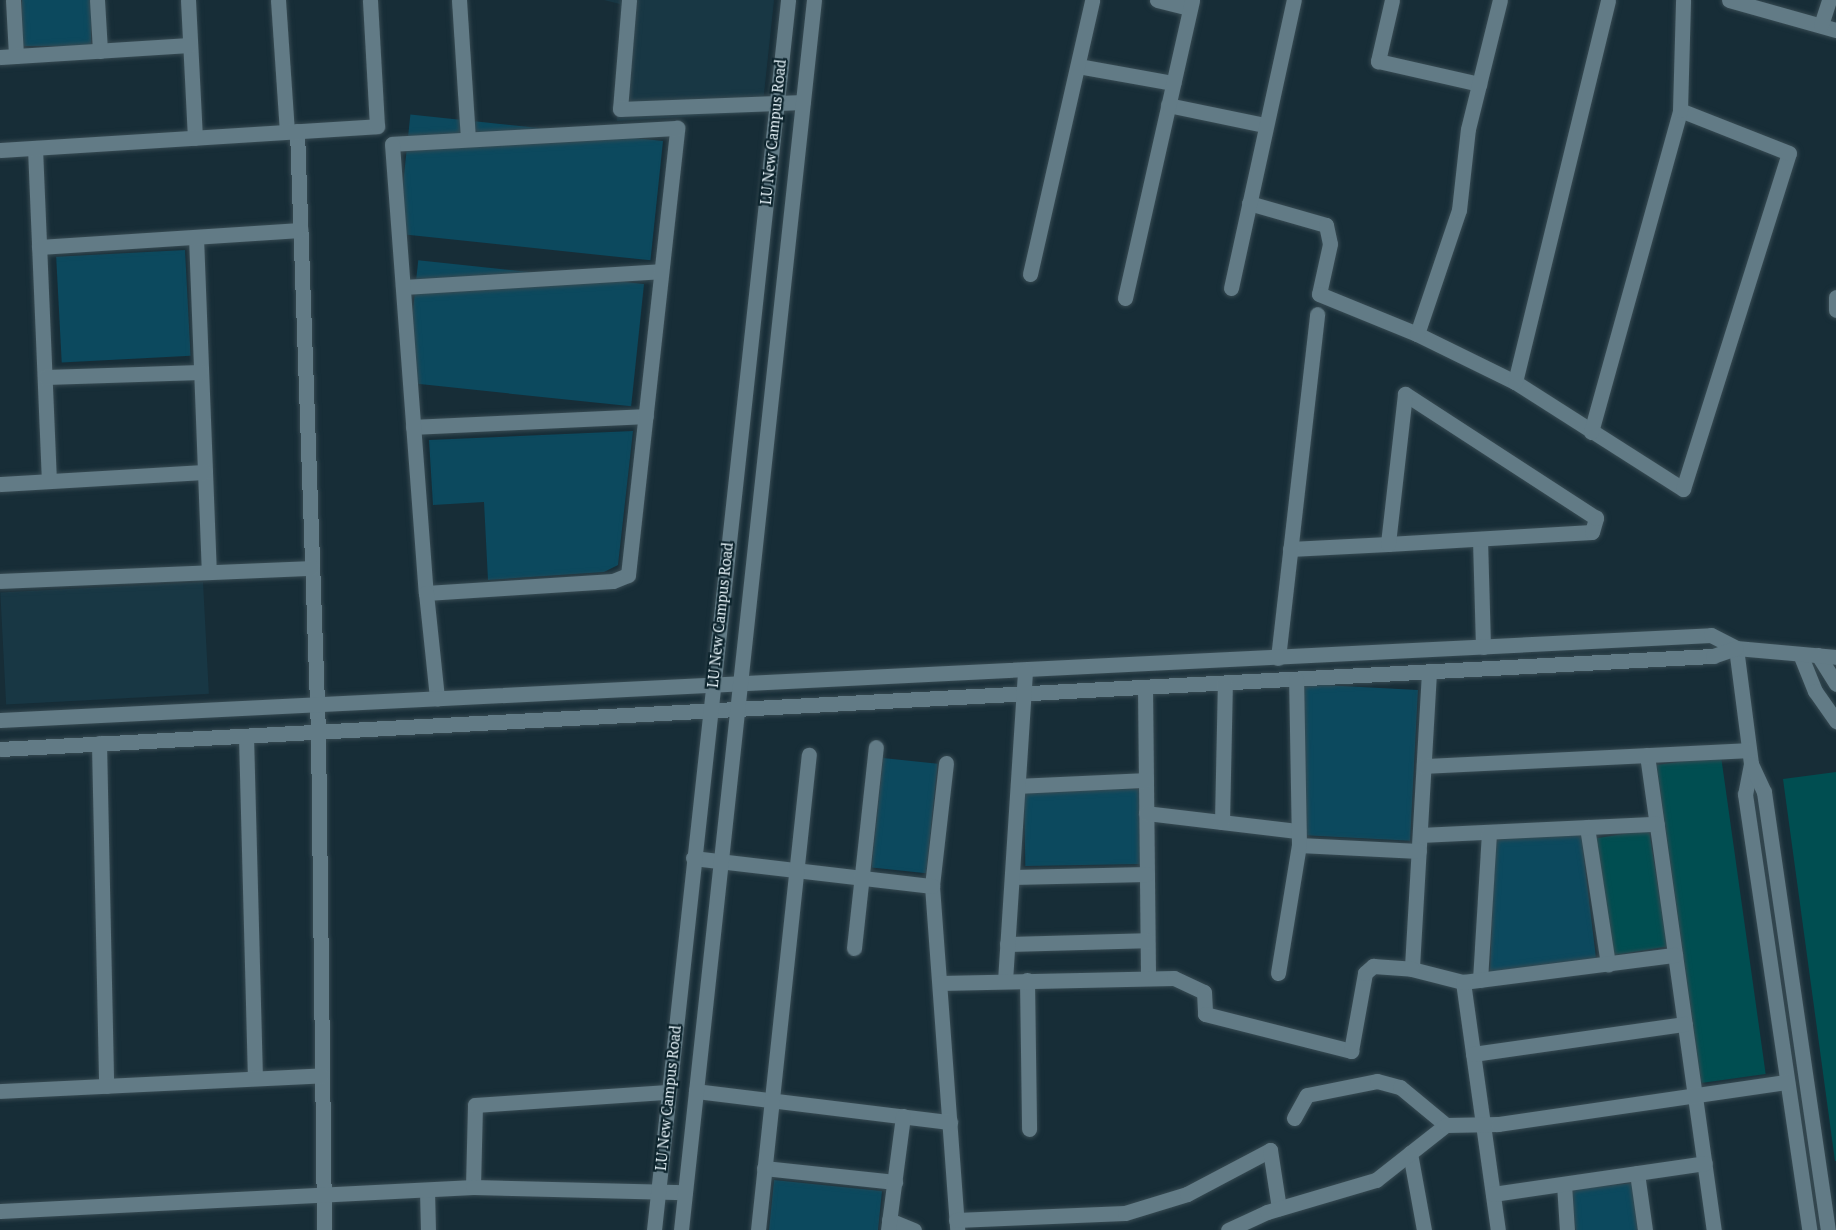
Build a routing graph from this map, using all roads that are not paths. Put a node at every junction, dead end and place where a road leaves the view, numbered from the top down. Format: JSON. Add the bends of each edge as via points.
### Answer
{"nodes":[{"id":1,"x":13,"y":0,"type":"edge"},
{"id":2,"x":97,"y":0,"type":"edge"},
{"id":3,"x":188,"y":0,"type":"edge"},
{"id":4,"x":279,"y":0,"type":"edge"},
{"id":5,"x":370,"y":0,"type":"edge"},
{"id":6,"x":459,"y":0,"type":"edge"},
{"id":7,"x":629,"y":0,"type":"edge"},
{"id":8,"x":788,"y":0,"type":"edge"},
{"id":9,"x":814,"y":0,"type":"edge"},
{"id":10,"x":1092,"y":0,"type":"edge"},
{"id":11,"x":1157,"y":0,"type":"edge"},
{"id":12,"x":1294,"y":0,"type":"edge"},
{"id":13,"x":1392,"y":0,"type":"edge"},
{"id":14,"x":1500,"y":0,"type":"edge"},
{"id":15,"x":1608,"y":0,"type":"edge"},
{"id":16,"x":1683,"y":0,"type":"edge"},
{"id":17,"x":1729,"y":0,"type":"edge"},
{"id":18,"x":1829,"y":0,"type":"edge"},
{"id":19,"x":1191,"y":4,"type":"edge"},
{"id":20,"x":1821,"y":25,"type":"junction"},
{"id":21,"x":1836,"y":30,"type":"edge"},
{"id":22,"x":190,"y":45,"type":"junction"},
{"id":23,"x":100,"y":51,"type":"junction"},
{"id":24,"x":16,"y":56,"type":"junction"},
{"id":25,"x":0,"y":57,"type":"edge"},
{"id":26,"x":1078,"y":66,"type":"junction"},
{"id":27,"x":1173,"y":83,"type":"junction"},
{"id":28,"x":1479,"y":84,"type":"junction"},
{"id":29,"x":777,"y":102,"type":"junction"},
{"id":30,"x":803,"y":102,"type":"junction"},
{"id":31,"x":1168,"y":105,"type":"junction"},
{"id":32,"x":1680,"y":110,"type":"junction"},
{"id":33,"x":1265,"y":125,"type":"junction"},
{"id":34,"x":292,"y":131,"type":"junction"},
{"id":35,"x":195,"y":138,"type":"junction"},
{"id":36,"x":468,"y":139,"type":"junction"},
{"id":37,"x":35,"y":148,"type":"junction"},
{"id":38,"x":0,"y":150,"type":"edge"},
{"id":39,"x":1249,"y":203,"type":"junction"},
{"id":40,"x":300,"y":230,"type":"junction"},
{"id":41,"x":196,"y":237,"type":"junction"},
{"id":42,"x":39,"y":247,"type":"junction"},
{"id":43,"x":661,"y":271,"type":"junction"},
{"id":44,"x":1030,"y":274,"type":"dead end"},
{"id":45,"x":403,"y":287,"type":"junction"},
{"id":46,"x":1231,"y":288,"type":"dead end"},
{"id":47,"x":1836,"y":297,"type":"edge"},
{"id":48,"x":1125,"y":298,"type":"dead end"},
{"id":49,"x":1836,"y":310,"type":"edge"},
{"id":50,"x":1317,"y":314,"type":"dead end"},
{"id":51,"x":1417,"y":334,"type":"junction"},
{"id":52,"x":201,"y":372,"type":"junction"},
{"id":53,"x":45,"y":377,"type":"junction"},
{"id":54,"x":1515,"y":382,"type":"junction"},
{"id":55,"x":646,"y":416,"type":"junction"},
{"id":56,"x":413,"y":428,"type":"junction"},
{"id":57,"x":1591,"y":432,"type":"junction"},
{"id":58,"x":205,"y":472,"type":"junction"},
{"id":59,"x":50,"y":482,"type":"junction"},
{"id":60,"x":0,"y":484,"type":"edge"},
{"id":61,"x":1480,"y":539,"type":"junction"},
{"id":62,"x":1388,"y":544,"type":"junction"},
{"id":63,"x":1290,"y":549,"type":"junction"},
{"id":64,"x":312,"y":568,"type":"junction"},
{"id":65,"x":209,"y":572,"type":"junction"},
{"id":66,"x":0,"y":581,"type":"edge"},
{"id":67,"x":426,"y":593,"type":"junction"},
{"id":68,"x":1483,"y":647,"type":"junction"},
{"id":69,"x":1736,"y":648,"type":"junction"},
{"id":70,"x":1800,"y":654,"type":"junction"},
{"id":71,"x":1818,"y":655,"type":"junction"},
{"id":72,"x":1836,"y":657,"type":"edge"},
{"id":73,"x":1278,"y":658,"type":"junction"},
{"id":74,"x":1245,"y":660,"type":"junction"},
{"id":75,"x":1025,"y":671,"type":"junction"},
{"id":76,"x":1430,"y":672,"type":"junction"},
{"id":77,"x":1296,"y":679,"type":"junction"},
{"id":78,"x":1244,"y":682,"type":"junction"},
{"id":79,"x":1224,"y":683,"type":"junction"},
{"id":80,"x":739,"y":684,"type":"junction"},
{"id":81,"x":1836,"y":684,"type":"edge"},
{"id":82,"x":712,"y":686,"type":"junction"},
{"id":83,"x":1145,"y":687,"type":"junction"},
{"id":84,"x":1024,"y":694,"type":"junction"},
{"id":85,"x":437,"y":698,"type":"junction"},
{"id":86,"x":317,"y":704,"type":"junction"},
{"id":87,"x":736,"y":710,"type":"junction"},
{"id":88,"x":710,"y":711,"type":"junction"},
{"id":89,"x":0,"y":720,"type":"edge"},
{"id":90,"x":1836,"y":721,"type":"edge"},
{"id":91,"x":318,"y":732,"type":"junction"},
{"id":92,"x":246,"y":736,"type":"junction"},
{"id":93,"x":99,"y":743,"type":"junction"},
{"id":94,"x":876,"y":747,"type":"dead end"},
{"id":95,"x":0,"y":748,"type":"edge"},
{"id":96,"x":809,"y":755,"type":"dead end"},
{"id":97,"x":1647,"y":755,"type":"junction"},
{"id":98,"x":1750,"y":757,"type":"junction"},
{"id":99,"x":946,"y":763,"type":"dead end"},
{"id":100,"x":1424,"y":766,"type":"junction"},
{"id":101,"x":1146,"y":780,"type":"junction"},
{"id":102,"x":1018,"y":786,"type":"junction"},
{"id":103,"x":1146,"y":813,"type":"junction"},
{"id":104,"x":1222,"y":822,"type":"junction"},
{"id":105,"x":1657,"y":824,"type":"junction"},
{"id":106,"x":1587,"y":827,"type":"junction"},
{"id":107,"x":1489,"y":832,"type":"junction"},
{"id":108,"x":1420,"y":835,"type":"junction"},
{"id":109,"x":1299,"y":838,"type":"junction"},
{"id":110,"x":1419,"y":851,"type":"junction"},
{"id":111,"x":693,"y":858,"type":"junction"},
{"id":112,"x":720,"y":861,"type":"junction"},
{"id":113,"x":797,"y":870,"type":"junction"},
{"id":114,"x":1147,"y":874,"type":"junction"},
{"id":115,"x":1012,"y":877,"type":"junction"},
{"id":116,"x":860,"y":878,"type":"junction"},
{"id":117,"x":932,"y":886,"type":"junction"},
{"id":118,"x":1147,"y":940,"type":"junction"},
{"id":119,"x":1007,"y":944,"type":"junction"},
{"id":120,"x":854,"y":948,"type":"dead end"},
{"id":121,"x":1675,"y":955,"type":"junction"},
{"id":122,"x":1608,"y":963,"type":"junction"},
{"id":123,"x":1412,"y":969,"type":"junction"},
{"id":124,"x":1278,"y":973,"type":"dead end"},
{"id":125,"x":1148,"y":976,"type":"junction"},
{"id":126,"x":1480,"y":980,"type":"junction"},
{"id":127,"x":1005,"y":981,"type":"junction"},
{"id":128,"x":1027,"y":981,"type":"junction"},
{"id":129,"x":1462,"y":982,"type":"junction"},
{"id":130,"x":940,"y":983,"type":"junction"},
{"id":131,"x":1685,"y":1024,"type":"junction"},
{"id":132,"x":1473,"y":1054,"type":"junction"},
{"id":133,"x":322,"y":1075,"type":"junction"},
{"id":134,"x":255,"y":1078,"type":"junction"},
{"id":135,"x":1787,"y":1082,"type":"junction"},
{"id":136,"x":106,"y":1086,"type":"junction"},
{"id":137,"x":0,"y":1091,"type":"edge"},
{"id":138,"x":696,"y":1091,"type":"junction"},
{"id":139,"x":668,"y":1092,"type":"junction"},
{"id":140,"x":1695,"y":1095,"type":"junction"},
{"id":141,"x":772,"y":1100,"type":"junction"},
{"id":142,"x":903,"y":1116,"type":"junction"},
{"id":143,"x":1294,"y":1118,"type":"dead end"},
{"id":144,"x":950,"y":1122,"type":"junction"},
{"id":145,"x":1484,"y":1124,"type":"junction"},
{"id":146,"x":1446,"y":1125,"type":"junction"},
{"id":147,"x":1029,"y":1129,"type":"dead end"},
{"id":148,"x":1410,"y":1153,"type":"junction"},
{"id":149,"x":1705,"y":1163,"type":"junction"},
{"id":150,"x":764,"y":1168,"type":"junction"},
{"id":151,"x":1637,"y":1173,"type":"junction"},
{"id":152,"x":895,"y":1182,"type":"junction"},
{"id":153,"x":1564,"y":1184,"type":"junction"},
{"id":154,"x":472,"y":1187,"type":"junction"},
{"id":155,"x":427,"y":1190,"type":"junction"},
{"id":156,"x":659,"y":1191,"type":"junction"},
{"id":157,"x":685,"y":1192,"type":"junction"},
{"id":158,"x":1493,"y":1194,"type":"junction"},
{"id":159,"x":324,"y":1195,"type":"junction"},
{"id":160,"x":1279,"y":1209,"type":"junction"},
{"id":161,"x":0,"y":1211,"type":"edge"},
{"id":162,"x":1064,"y":1224,"type":"edge"},
{"id":163,"x":889,"y":1225,"type":"edge"},
{"id":164,"x":956,"y":1225,"type":"edge"},
{"id":165,"x":324,"y":1230,"type":"edge"},
{"id":166,"x":428,"y":1230,"type":"edge"},
{"id":167,"x":654,"y":1230,"type":"edge"},
{"id":168,"x":681,"y":1230,"type":"edge"},
{"id":169,"x":758,"y":1230,"type":"edge"},
{"id":170,"x":914,"y":1230,"type":"edge"},
{"id":171,"x":1228,"y":1230,"type":"edge"},
{"id":172,"x":1424,"y":1230,"type":"edge"},
{"id":173,"x":1498,"y":1230,"type":"edge"},
{"id":174,"x":1567,"y":1230,"type":"edge"},
{"id":175,"x":1645,"y":1230,"type":"edge"},
{"id":176,"x":1714,"y":1230,"type":"edge"},
{"id":177,"x":1809,"y":1230,"type":"edge"},
{"id":178,"x":1828,"y":1230,"type":"edge"}],
"edges":[{"from":1,"to":24,"type":"street"},
{"from":2,"to":23,"type":"street"},
{"from":3,"to":22,"type":"street"},
{"from":4,"to":34,"type":"street"},
{"from":5,"to":34,"type":"street","via":[[377,126]]},
{"from":6,"to":36,"type":"street"},
{"from":7,"to":29,"type":"street","via":[[620,109]]},
{"from":8,"to":29,"type":"street","name":"LU New Campus Road"},
{"from":9,"to":30,"type":"street","name":"LU New Campus Road"},
{"from":10,"to":26,"type":"street"},
{"from":11,"to":19,"type":"street"},
{"from":12,"to":33,"type":"street"},
{"from":13,"to":28,"type":"street","via":[[1378,61]]},
{"from":14,"to":28,"type":"street"},
{"from":15,"to":54,"type":"street"},
{"from":16,"to":32,"type":"street"},
{"from":17,"to":20,"type":"street"},
{"from":18,"to":20,"type":"street"},
{"from":19,"to":27,"type":"street"},
{"from":20,"to":21,"type":"street"},
{"from":22,"to":23,"type":"street"},
{"from":22,"to":35,"type":"street"},
{"from":23,"to":24,"type":"street"},
{"from":24,"to":25,"type":"street"},
{"from":26,"to":27,"type":"street"},
{"from":26,"to":44,"type":"street"},
{"from":27,"to":31,"type":"street"},
{"from":28,"to":51,"type":"street","via":[[1468,129],[1459,210]]},
{"from":29,"to":30,"type":"street"},
{"from":29,"to":82,"type":"street","name":"LU New Campus Road"},
{"from":30,"to":80,"type":"street","name":"LU New Campus Road"},
{"from":31,"to":33,"type":"street"},
{"from":31,"to":48,"type":"street"},
{"from":32,"to":57,"type":"street"},
{"from":32,"to":57,"type":"street","via":[[1788,153],[1683,489]]},
{"from":33,"to":39,"type":"street"},
{"from":34,"to":35,"type":"street"},
{"from":34,"to":40,"type":"street"},
{"from":35,"to":37,"type":"street"},
{"from":36,"to":43,"type":"street","via":[[677,128]]},
{"from":36,"to":45,"type":"street","via":[[392,144]]},
{"from":37,"to":38,"type":"street"},
{"from":37,"to":42,"type":"street"},
{"from":39,"to":46,"type":"street"},
{"from":39,"to":51,"type":"street","via":[[1326,225],[1330,244],[1319,294]]},
{"from":40,"to":41,"type":"street"},
{"from":40,"to":64,"type":"street"},
{"from":41,"to":42,"type":"street"},
{"from":41,"to":52,"type":"street"},
{"from":42,"to":53,"type":"street"},
{"from":43,"to":45,"type":"street"},
{"from":43,"to":55,"type":"street"},
{"from":45,"to":56,"type":"street"},
{"from":47,"to":49,"type":"street"},
{"from":50,"to":63,"type":"street"},
{"from":51,"to":54,"type":"street"},
{"from":52,"to":53,"type":"street"},
{"from":52,"to":58,"type":"street"},
{"from":53,"to":59,"type":"street"},
{"from":54,"to":57,"type":"street"},
{"from":55,"to":56,"type":"street"},
{"from":55,"to":67,"type":"street","via":[[628,575],[613,581]]},
{"from":56,"to":67,"type":"street"},
{"from":58,"to":59,"type":"street"},
{"from":58,"to":65,"type":"street"},
{"from":59,"to":60,"type":"street"},
{"from":61,"to":62,"type":"street"},
{"from":61,"to":62,"type":"street","via":[[1592,532],[1596,518],[1405,394]]},
{"from":61,"to":68,"type":"street"},
{"from":62,"to":63,"type":"street"},
{"from":63,"to":73,"type":"street"},
{"from":64,"to":65,"type":"street"},
{"from":64,"to":86,"type":"street"},
{"from":65,"to":66,"type":"street"},
{"from":67,"to":85,"type":"street"},
{"from":68,"to":69,"type":"street","via":[[1711,635]]},
{"from":68,"to":73,"type":"street"},
{"from":69,"to":70,"type":"street"},
{"from":69,"to":76,"type":"street","via":[[1713,656]]},
{"from":69,"to":98,"type":"street"},
{"from":70,"to":71,"type":"street"},
{"from":70,"to":90,"type":"street","via":[[1815,691]]},
{"from":71,"to":72,"type":"street"},
{"from":71,"to":81,"type":"street"},
{"from":73,"to":74,"type":"street"},
{"from":74,"to":75,"type":"street"},
{"from":74,"to":78,"type":"street"},
{"from":75,"to":80,"type":"street"},
{"from":75,"to":84,"type":"street"},
{"from":76,"to":77,"type":"street"},
{"from":76,"to":100,"type":"street"},
{"from":77,"to":78,"type":"street"},
{"from":77,"to":109,"type":"street"},
{"from":78,"to":79,"type":"street"},
{"from":79,"to":83,"type":"street"},
{"from":79,"to":104,"type":"street"},
{"from":80,"to":82,"type":"street"},
{"from":80,"to":87,"type":"street","name":"LU New Campus Road"},
{"from":82,"to":85,"type":"street"},
{"from":82,"to":88,"type":"street","name":"LU New Campus Road"},
{"from":83,"to":84,"type":"street"},
{"from":83,"to":101,"type":"street"},
{"from":84,"to":87,"type":"street"},
{"from":84,"to":102,"type":"street"},
{"from":85,"to":86,"type":"street"},
{"from":86,"to":89,"type":"street"},
{"from":86,"to":91,"type":"street"},
{"from":87,"to":88,"type":"street"},
{"from":87,"to":112,"type":"street","name":"LU New Campus Road"},
{"from":88,"to":91,"type":"street"},
{"from":88,"to":111,"type":"street","name":"LU New Campus Road"},
{"from":91,"to":92,"type":"street"},
{"from":91,"to":133,"type":"street"},
{"from":92,"to":93,"type":"street"},
{"from":92,"to":134,"type":"street"},
{"from":93,"to":95,"type":"street"},
{"from":93,"to":136,"type":"street"},
{"from":94,"to":116,"type":"street"},
{"from":96,"to":113,"type":"street"},
{"from":97,"to":98,"type":"street"},
{"from":97,"to":100,"type":"street"},
{"from":97,"to":105,"type":"street"},
{"from":98,"to":135,"type":"street","via":[[1745,794]]},
{"from":98,"to":178,"type":"street","via":[[1764,792]]},
{"from":99,"to":117,"type":"street"},
{"from":100,"to":108,"type":"street"},
{"from":101,"to":102,"type":"street"},
{"from":101,"to":103,"type":"street"},
{"from":102,"to":115,"type":"street"},
{"from":103,"to":104,"type":"street"},
{"from":103,"to":114,"type":"street"},
{"from":104,"to":109,"type":"street"},
{"from":105,"to":106,"type":"street"},
{"from":105,"to":121,"type":"street"},
{"from":106,"to":107,"type":"street"},
{"from":106,"to":122,"type":"street"},
{"from":107,"to":108,"type":"street"},
{"from":107,"to":126,"type":"street"},
{"from":108,"to":110,"type":"street"},
{"from":109,"to":110,"type":"street"},
{"from":109,"to":124,"type":"street"},
{"from":110,"to":123,"type":"street"},
{"from":111,"to":112,"type":"street"},
{"from":111,"to":139,"type":"street","name":"LU New Campus Road"},
{"from":112,"to":113,"type":"street"},
{"from":112,"to":138,"type":"street","name":"LU New Campus Road"},
{"from":113,"to":116,"type":"street"},
{"from":113,"to":141,"type":"street"},
{"from":114,"to":115,"type":"street"},
{"from":114,"to":118,"type":"street"},
{"from":115,"to":119,"type":"street"},
{"from":116,"to":117,"type":"street"},
{"from":116,"to":120,"type":"street"},
{"from":117,"to":130,"type":"street"},
{"from":118,"to":119,"type":"street"},
{"from":118,"to":125,"type":"street"},
{"from":119,"to":127,"type":"street"},
{"from":121,"to":122,"type":"street"},
{"from":121,"to":131,"type":"street"},
{"from":122,"to":126,"type":"street"},
{"from":123,"to":125,"type":"street","via":[[1373,966],[1365,973],[1351,1051],[1205,1014],[1204,992],[1174,978]]},
{"from":123,"to":129,"type":"street"},
{"from":125,"to":128,"type":"street"},
{"from":126,"to":129,"type":"street"},
{"from":127,"to":128,"type":"street"},
{"from":127,"to":130,"type":"street"},
{"from":128,"to":147,"type":"street"},
{"from":129,"to":132,"type":"street"},
{"from":130,"to":144,"type":"street"},
{"from":131,"to":132,"type":"street"},
{"from":131,"to":140,"type":"street"},
{"from":132,"to":145,"type":"street"},
{"from":133,"to":134,"type":"street"},
{"from":133,"to":159,"type":"street"},
{"from":134,"to":136,"type":"street"},
{"from":135,"to":140,"type":"street"},
{"from":135,"to":177,"type":"street"},
{"from":136,"to":137,"type":"street"},
{"from":138,"to":141,"type":"street"},
{"from":138,"to":157,"type":"street","name":"LU New Campus Road"},
{"from":139,"to":154,"type":"street","via":[[475,1105]]},
{"from":139,"to":156,"type":"street","name":"LU New Campus Road"},
{"from":140,"to":145,"type":"street"},
{"from":140,"to":149,"type":"street"},
{"from":141,"to":142,"type":"street"},
{"from":141,"to":150,"type":"street"},
{"from":142,"to":144,"type":"street"},
{"from":142,"to":152,"type":"street"},
{"from":143,"to":146,"type":"street","via":[[1307,1095],[1377,1081],[1400,1087]]},
{"from":144,"to":164,"type":"street"},
{"from":145,"to":146,"type":"street"},
{"from":145,"to":158,"type":"street"},
{"from":146,"to":148,"type":"street"},
{"from":148,"to":160,"type":"street","via":[[1376,1179]]},
{"from":148,"to":172,"type":"street"},
{"from":149,"to":151,"type":"street"},
{"from":149,"to":176,"type":"street"},
{"from":150,"to":152,"type":"street"},
{"from":150,"to":169,"type":"street"},
{"from":151,"to":153,"type":"street"},
{"from":151,"to":175,"type":"street"},
{"from":152,"to":163,"type":"street"},
{"from":153,"to":158,"type":"street"},
{"from":153,"to":174,"type":"street"},
{"from":154,"to":155,"type":"street"},
{"from":154,"to":156,"type":"street"},
{"from":155,"to":159,"type":"street"},
{"from":155,"to":166,"type":"street"},
{"from":156,"to":157,"type":"street"},
{"from":156,"to":167,"type":"street","name":"LU New Campus Road"},
{"from":157,"to":168,"type":"street","name":"LU New Campus Road"},
{"from":158,"to":173,"type":"street"},
{"from":159,"to":161,"type":"street"},
{"from":159,"to":165,"type":"street"},
{"from":160,"to":162,"type":"street","via":[[1270,1150],[1187,1194],[1125,1213]]},
{"from":160,"to":171,"type":"street"},
{"from":162,"to":164,"type":"street"},
{"from":163,"to":170,"type":"street"}]}
